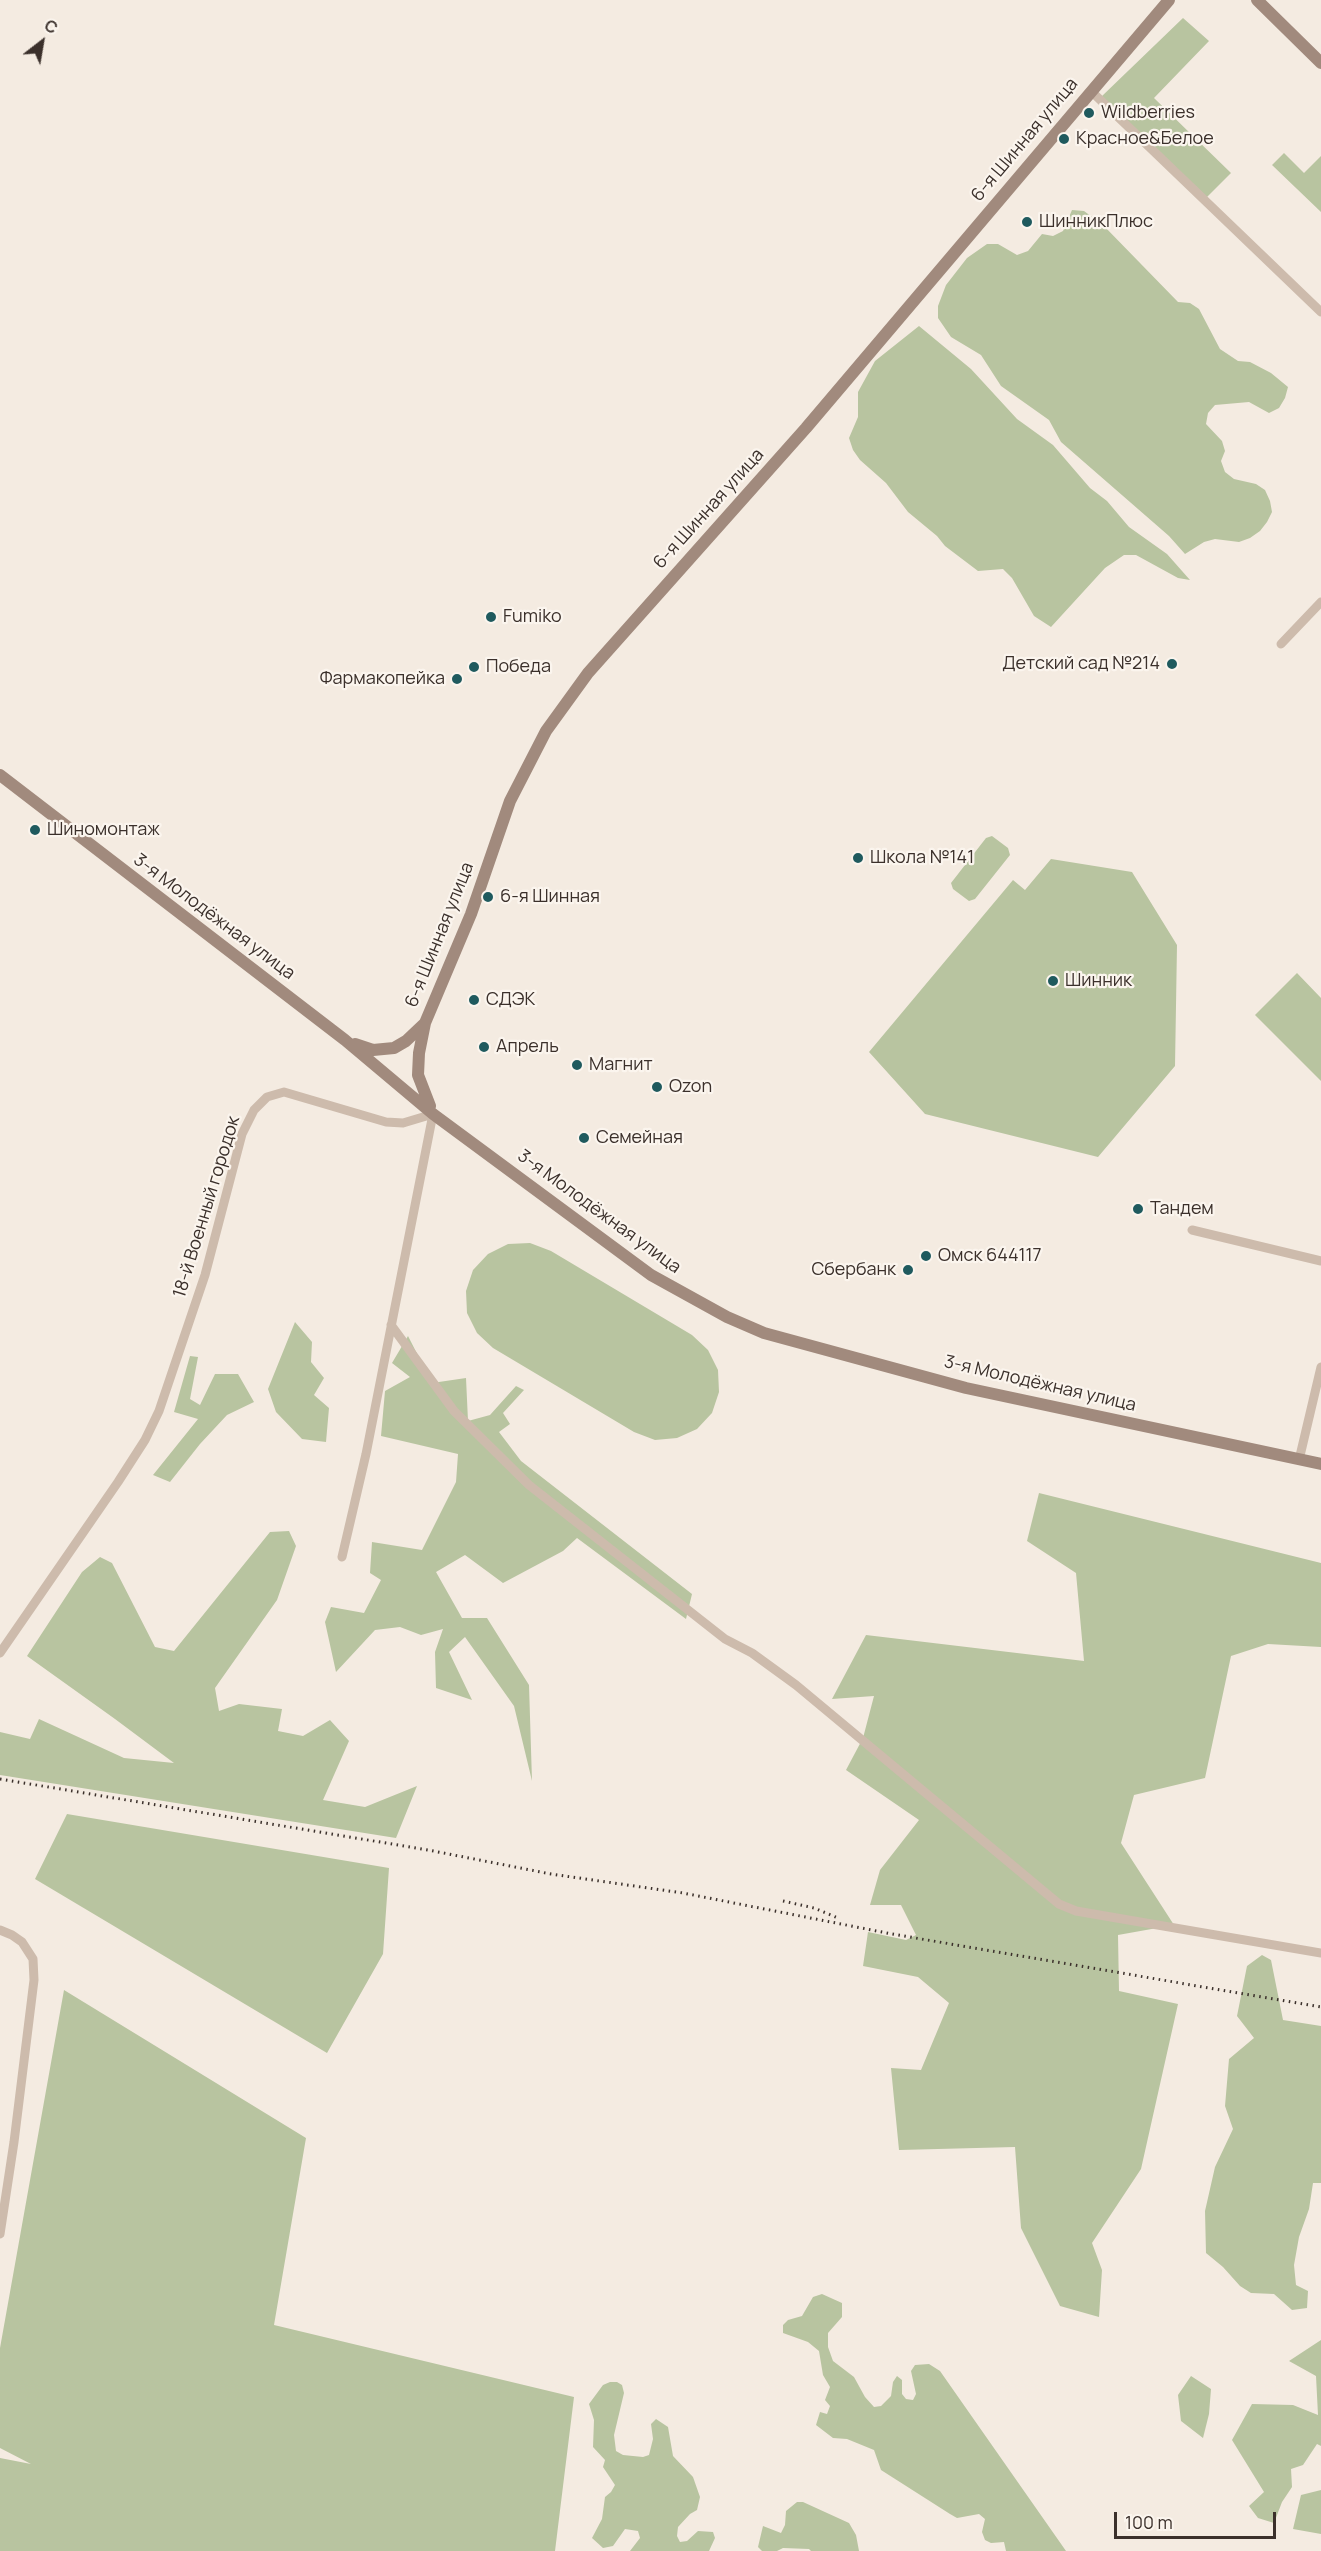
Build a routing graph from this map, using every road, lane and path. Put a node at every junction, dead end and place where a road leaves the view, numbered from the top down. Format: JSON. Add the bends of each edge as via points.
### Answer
{"nodes":[{"id":1,"x":1169,"y":0,"type":"edge"},
{"id":2,"x":1257,"y":0,"type":"edge"},
{"id":3,"x":1321,"y":63,"type":"edge"},
{"id":4,"x":1091,"y":91,"type":"junction"},
{"id":5,"x":1321,"y":312,"type":"edge"},
{"id":6,"x":1321,"y":602,"type":"edge"},
{"id":7,"x":1281,"y":644,"type":"dead end"},
{"id":8,"x":0,"y":776,"type":"edge"},
{"id":9,"x":425,"y":1023,"type":"junction"},
{"id":10,"x":345,"y":1040,"type":"junction"},
{"id":11,"x":433,"y":1114,"type":"junction"},
{"id":12,"x":1192,"y":1230,"type":"dead end"},
{"id":13,"x":1321,"y":1258,"type":"edge"},
{"id":14,"x":391,"y":1325,"type":"junction"},
{"id":15,"x":1321,"y":1367,"type":"edge"},
{"id":16,"x":1299,"y":1460,"type":"junction"},
{"id":17,"x":1321,"y":1464,"type":"edge"},
{"id":18,"x":342,"y":1557,"type":"dead end"},
{"id":19,"x":0,"y":1653,"type":"edge"},
{"id":20,"x":0,"y":1930,"type":"edge"},
{"id":21,"x":1321,"y":1953,"type":"edge"},
{"id":22,"x":0,"y":2234,"type":"edge"}],
"edges":[{"from":1,"to":4,"type":"main road","name":"6-я Шинная улица"},
{"from":2,"to":3,"type":"main road"},
{"from":4,"to":5,"type":"street"},
{"from":4,"to":9,"type":"main road","name":"6-я Шинная улица","via":[[562,708],[510,801],[471,914]]},
{"from":6,"to":7,"type":"street"},
{"from":8,"to":10,"type":"main road","name":"3-я Молодёжная улица"},
{"from":9,"to":10,"type":"main road","via":[[394,1048],[373,1050]]},
{"from":9,"to":11,"type":"main road","name":"6-я Шинная улица","via":[[418,1075]]},
{"from":10,"to":11,"type":"main road","name":"3-я Молодёжная улица"},
{"from":11,"to":14,"type":"street"},
{"from":11,"to":16,"type":"main road","name":"3-я Молодёжная улица","via":[[651,1275],[764,1333],[966,1388]]},
{"from":11,"to":19,"type":"street","name":"18-й Военный городок","via":[[403,1123],[386,1122],[284,1092],[267,1097],[254,1110],[242,1134],[206,1275],[159,1411],[118,1482]]},
{"from":12,"to":13,"type":"street"},
{"from":14,"to":18,"type":"street"},
{"from":14,"to":21,"type":"street","via":[[454,1412],[529,1485],[725,1639],[796,1685],[1059,1904],[1076,1911]]},
{"from":15,"to":16,"type":"street"},
{"from":16,"to":17,"type":"main road","name":"3-я Молодёжная улица"},
{"from":20,"to":22,"type":"street","via":[[12,1935],[27,1950],[33,1959],[34,1980]]}]}
